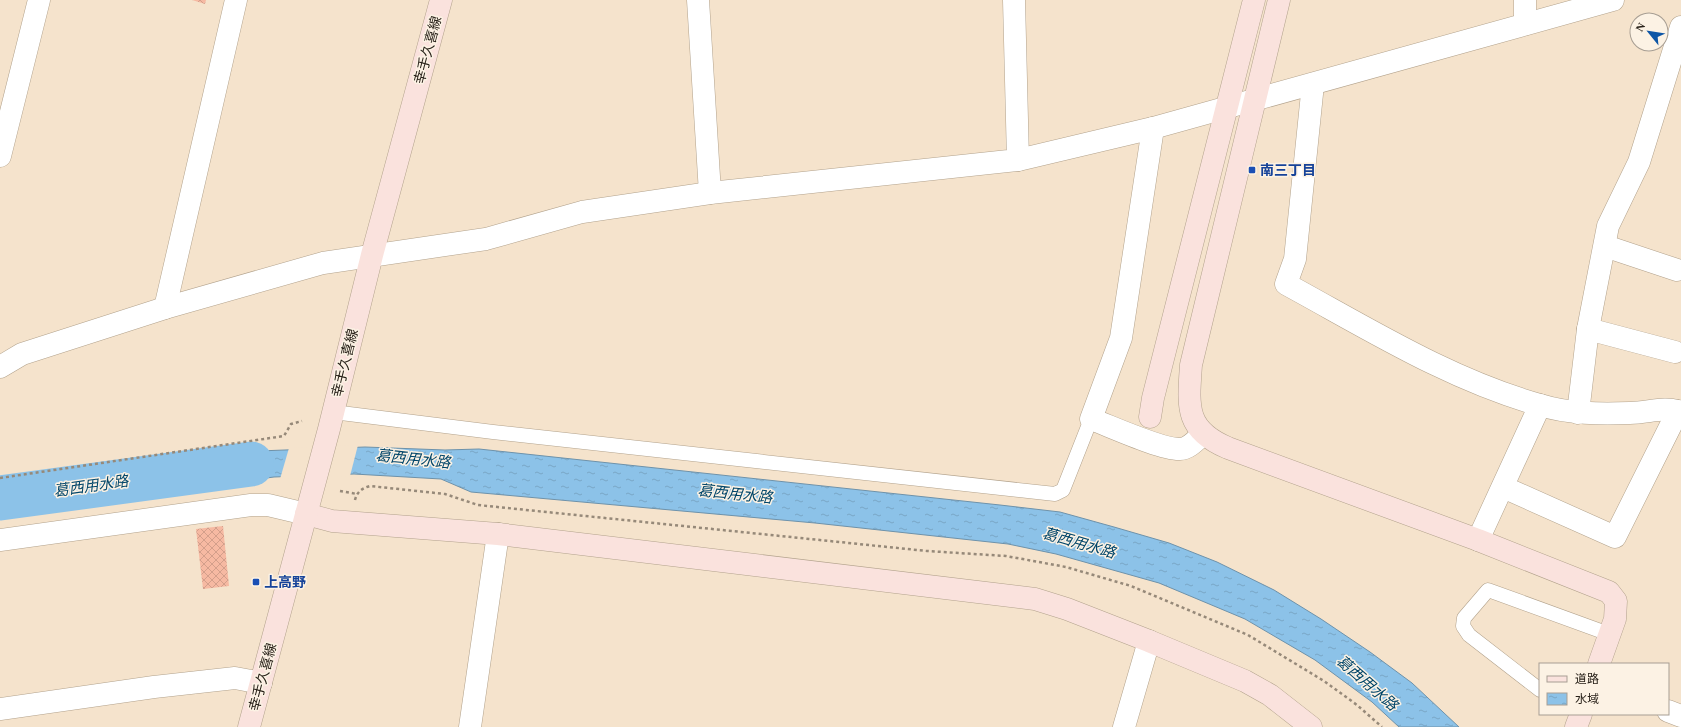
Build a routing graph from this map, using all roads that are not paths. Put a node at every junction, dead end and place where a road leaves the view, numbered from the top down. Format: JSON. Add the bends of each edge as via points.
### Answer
{"nodes":[{"id":1,"x":39,"y":0,"type":"edge"},
{"id":2,"x":236,"y":0,"type":"edge"},
{"id":3,"x":441,"y":0,"type":"edge"},
{"id":4,"x":698,"y":0,"type":"edge"},
{"id":5,"x":1014,"y":0,"type":"edge"},
{"id":6,"x":1254,"y":0,"type":"edge"},
{"id":7,"x":1279,"y":0,"type":"edge"},
{"id":8,"x":1525,"y":0,"type":"edge"},
{"id":9,"x":1613,"y":0,"type":"edge"},
{"id":10,"x":1525,"y":24,"type":"junction"},
{"id":11,"x":1681,"y":27,"type":"edge"},
{"id":12,"x":1312,"y":84,"type":"junction"},
{"id":13,"x":1255,"y":99,"type":"junction"},
{"id":14,"x":1227,"y":107,"type":"junction"},
{"id":15,"x":4,"y":127,"type":"edge"},
{"id":16,"x":1153,"y":128,"type":"junction"},
{"id":17,"x":0,"y":156,"type":"edge"},
{"id":18,"x":1018,"y":160,"type":"junction"},
{"id":19,"x":710,"y":193,"type":"junction"},
{"id":20,"x":1604,"y":246,"type":"junction"},
{"id":21,"x":372,"y":255,"type":"junction"},
{"id":22,"x":1677,"y":270,"type":"dead end"},
{"id":23,"x":165,"y":308,"type":"junction"},
{"id":24,"x":1588,"y":329,"type":"junction"},
{"id":25,"x":1675,"y":352,"type":"dead end"},
{"id":26,"x":0,"y":367,"type":"edge"},
{"id":27,"x":1540,"y":406,"type":"junction"},
{"id":28,"x":1679,"y":412,"type":"edge"},
{"id":29,"x":1578,"y":413,"type":"junction"},
{"id":30,"x":1150,"y":417,"type":"dead end"},
{"id":31,"x":1091,"y":419,"type":"junction"},
{"id":32,"x":331,"y":420,"type":"junction"},
{"id":33,"x":1203,"y":434,"type":"junction"},
{"id":34,"x":1503,"y":487,"type":"junction"},
{"id":35,"x":306,"y":514,"type":"junction"},
{"id":36,"x":498,"y":534,"type":"junction"},
{"id":37,"x":0,"y":540,"type":"edge"},
{"id":38,"x":1478,"y":540,"type":"junction"},
{"id":39,"x":1609,"y":634,"type":"junction"},
{"id":40,"x":1149,"y":641,"type":"junction"},
{"id":41,"x":1599,"y":663,"type":"edge"},
{"id":42,"x":261,"y":683,"type":"junction"},
{"id":43,"x":1539,"y":689,"type":"edge"},
{"id":44,"x":0,"y":709,"type":"edge"},
{"id":45,"x":1669,"y":711,"type":"edge"},
{"id":46,"x":1681,"y":716,"type":"edge"},
{"id":47,"x":249,"y":727,"type":"edge"},
{"id":48,"x":470,"y":727,"type":"edge"},
{"id":49,"x":1124,"y":727,"type":"edge"},
{"id":50,"x":1312,"y":727,"type":"edge"}],
"edges":[{"from":1,"to":15,"type":"street"},
{"from":2,"to":23,"type":"street"},
{"from":3,"to":21,"type":"street","name":"幸手久喜線"},
{"from":4,"to":19,"type":"street"},
{"from":5,"to":18,"type":"street"},
{"from":6,"to":14,"type":"street"},
{"from":7,"to":13,"type":"street"},
{"from":8,"to":10,"type":"street"},
{"from":9,"to":10,"type":"street"},
{"from":10,"to":12,"type":"street"},
{"from":11,"to":20,"type":"street","via":[[1638,162],[1608,226]]},
{"from":12,"to":13,"type":"street"},
{"from":12,"to":27,"type":"street","via":[[1295,259],[1286,284],[1460,377]]},
{"from":13,"to":14,"type":"street"},
{"from":13,"to":33,"type":"street","via":[[1191,365],[1188,400],[1194,420]]},
{"from":14,"to":16,"type":"street"},
{"from":14,"to":30,"type":"street"},
{"from":15,"to":17,"type":"street"},
{"from":16,"to":18,"type":"street"},
{"from":16,"to":31,"type":"street","via":[[1121,338]]},
{"from":18,"to":19,"type":"street"},
{"from":19,"to":21,"type":"street","via":[[582,212],[486,239]]},
{"from":20,"to":22,"type":"street"},
{"from":20,"to":24,"type":"street"},
{"from":21,"to":23,"type":"street","via":[[323,263]]},
{"from":21,"to":32,"type":"street","name":"幸手久喜線"},
{"from":23,"to":26,"type":"street","via":[[22,354]]},
{"from":24,"to":25,"type":"street"},
{"from":24,"to":29,"type":"street"},
{"from":27,"to":29,"type":"street"},
{"from":27,"to":34,"type":"street"},
{"from":28,"to":29,"type":"street","via":[[1672,408],[1632,413]]},
{"from":28,"to":34,"type":"street","via":[[1615,537]]},
{"from":31,"to":32,"type":"lane","via":[[1063,490],[1055,494],[509,433]]},
{"from":31,"to":33,"type":"street","via":[[1162,446],[1179,449],[1188,447]]},
{"from":32,"to":35,"type":"street","name":"幸手久喜線"},
{"from":33,"to":38,"type":"street","via":[[1228,448]]},
{"from":34,"to":38,"type":"street"},
{"from":35,"to":36,"type":"street","via":[[332,521]]},
{"from":35,"to":37,"type":"street","via":[[268,505],[251,505]]},
{"from":35,"to":42,"type":"street","name":"幸手久喜線"},
{"from":36,"to":40,"type":"street","via":[[1035,599]]},
{"from":36,"to":48,"type":"street"},
{"from":38,"to":39,"type":"street","via":[[1609,592],[1616,601],[1615,619]]},
{"from":39,"to":41,"type":"street"},
{"from":39,"to":43,"type":"lane","via":[[1488,590],[1464,618],[1463,626],[1469,635]]},
{"from":40,"to":49,"type":"street"},
{"from":40,"to":50,"type":"street","via":[[1245,681],[1270,695]]},
{"from":42,"to":44,"type":"street","via":[[235,678]]},
{"from":42,"to":47,"type":"street","name":"幸手久喜線"},
{"from":45,"to":46,"type":"street"}]}
